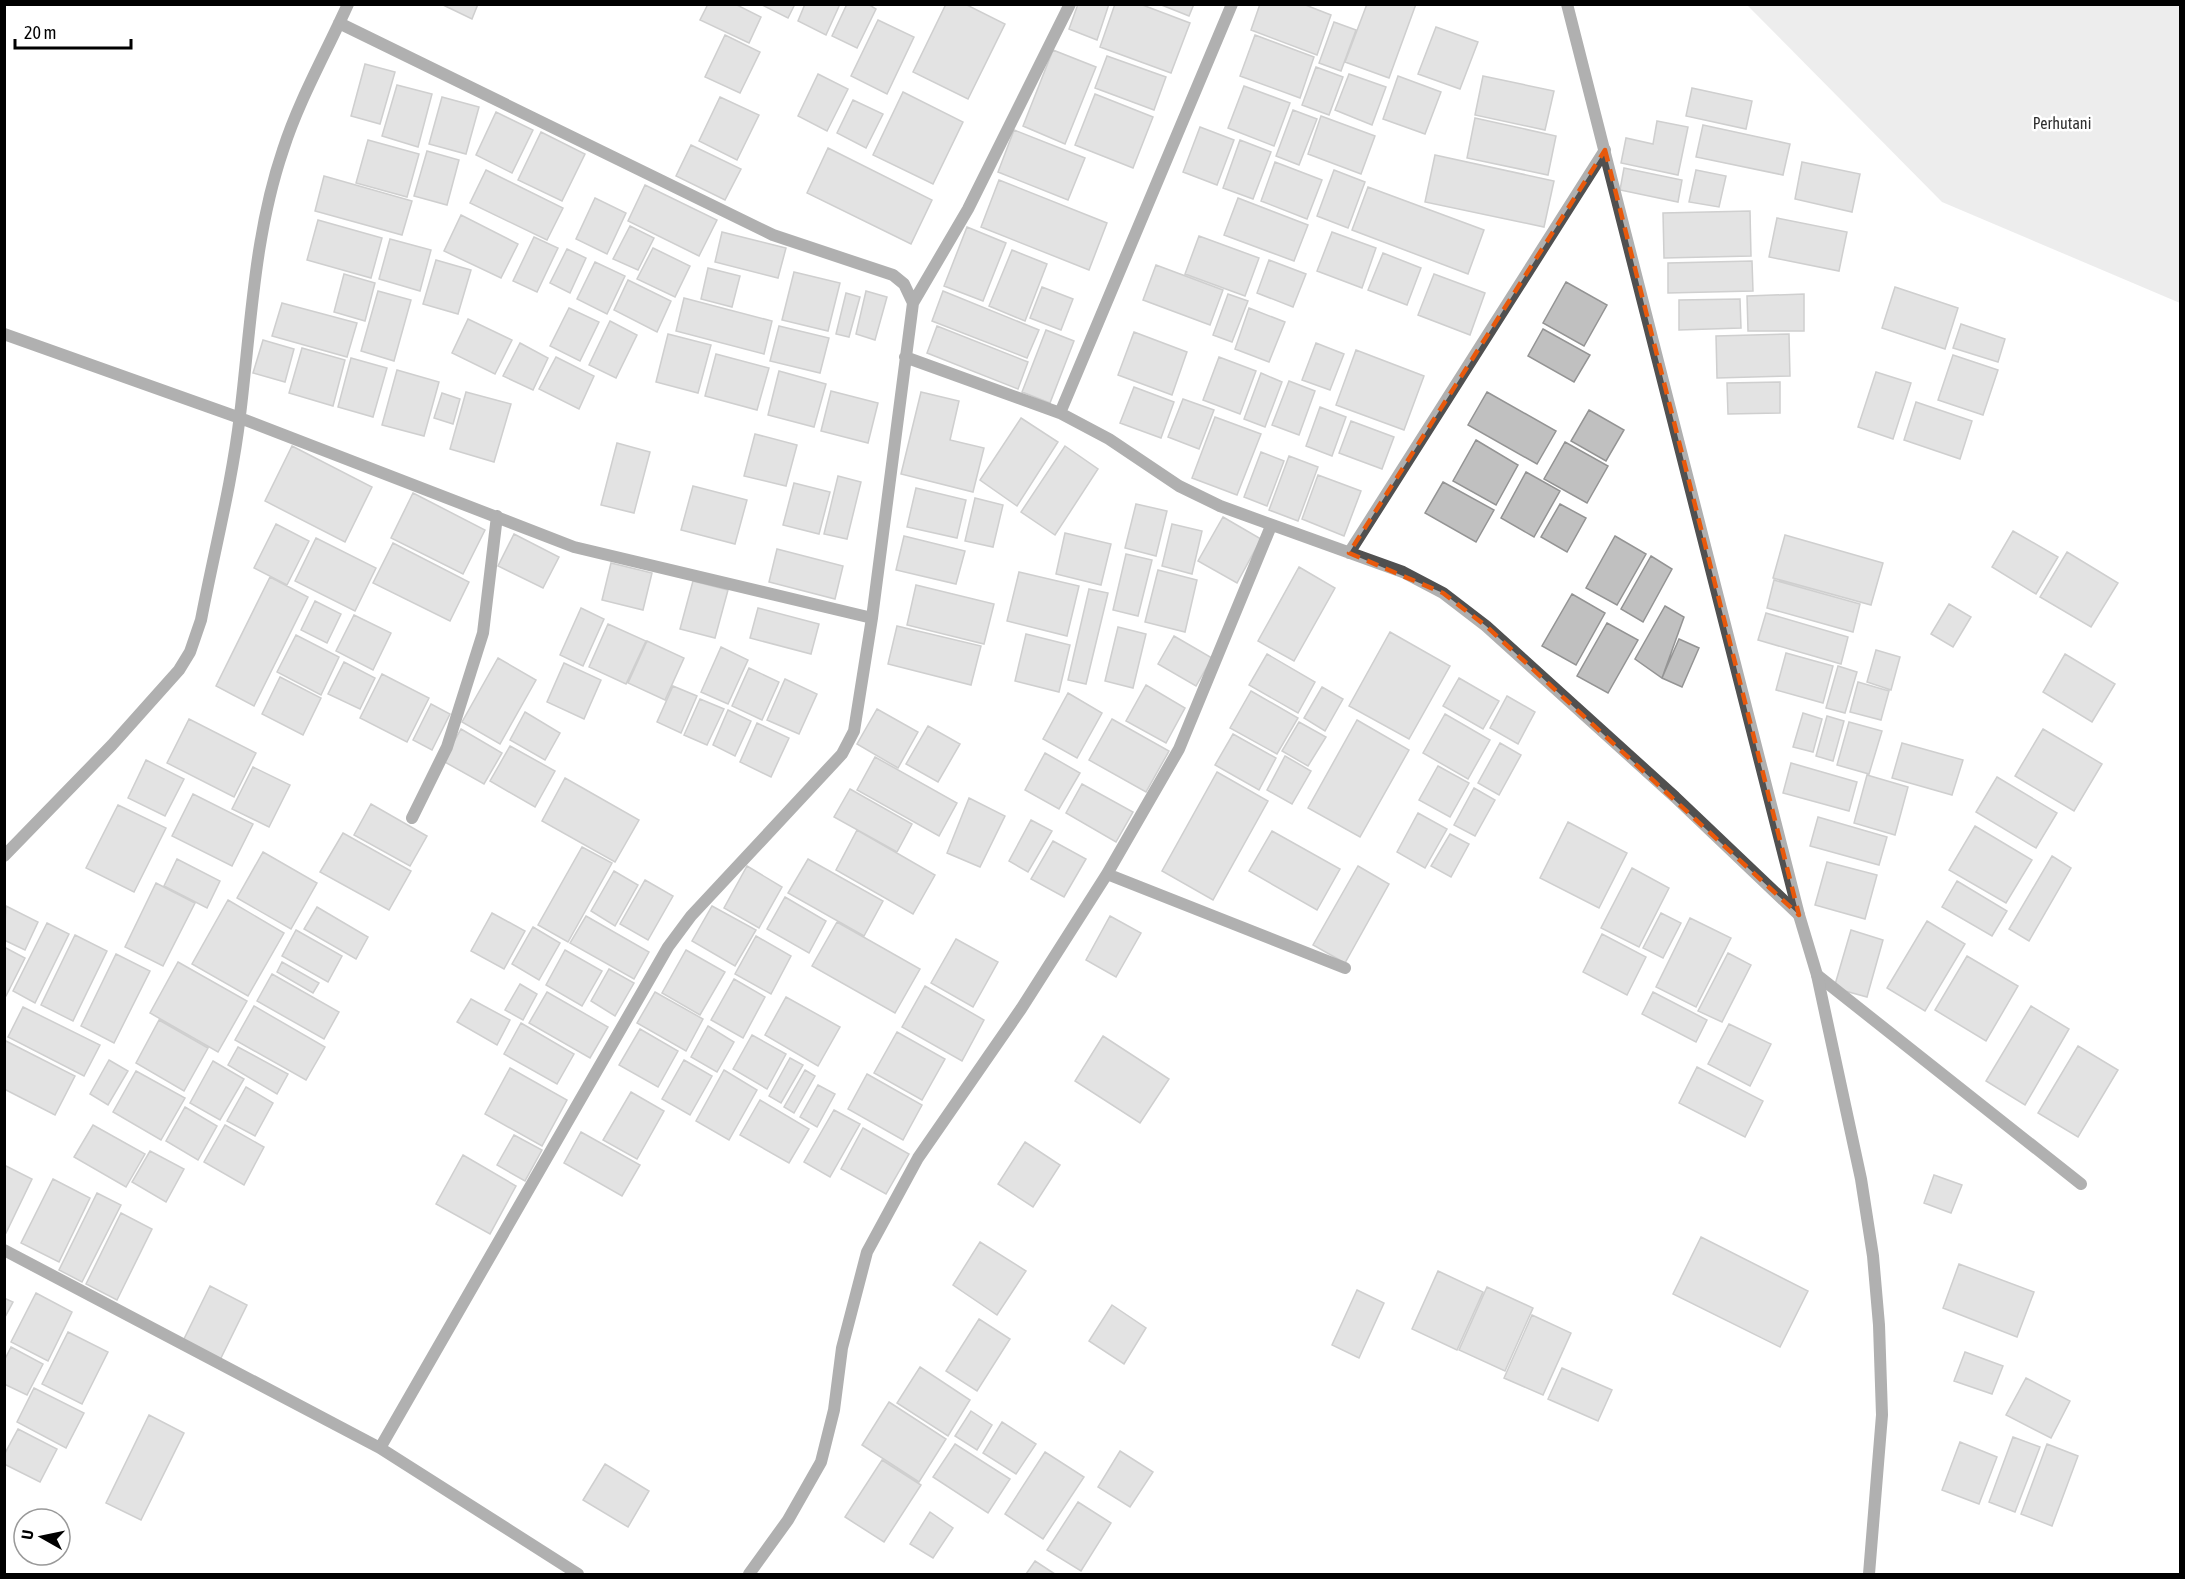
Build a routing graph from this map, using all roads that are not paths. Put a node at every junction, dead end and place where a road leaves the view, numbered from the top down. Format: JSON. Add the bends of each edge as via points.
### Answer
{"nodes":[{"id":1,"x":348,"y":4,"type":"edge"},
{"id":2,"x":1070,"y":4,"type":"edge"},
{"id":3,"x":1232,"y":4,"type":"edge"},
{"id":4,"x":1567,"y":4,"type":"edge"},
{"id":5,"x":339,"y":23,"type":"junction"},
{"id":6,"x":1605,"y":150,"type":"junction"},
{"id":7,"x":913,"y":303,"type":"junction"},
{"id":8,"x":4,"y":334,"type":"edge"},
{"id":9,"x":905,"y":357,"type":"junction"},
{"id":10,"x":1060,"y":413,"type":"junction"},
{"id":11,"x":240,"y":418,"type":"junction"},
{"id":12,"x":497,"y":516,"type":"junction"},
{"id":13,"x":1271,"y":526,"type":"junction"},
{"id":14,"x":1350,"y":553,"type":"junction"},
{"id":15,"x":872,"y":618,"type":"junction"},
{"id":16,"x":412,"y":818,"type":"dead end"},
{"id":17,"x":4,"y":856,"type":"edge"},
{"id":18,"x":1107,"y":874,"type":"junction"},
{"id":19,"x":1799,"y":915,"type":"junction"},
{"id":20,"x":1345,"y":969,"type":"dead end"},
{"id":21,"x":1817,"y":975,"type":"junction"},
{"id":22,"x":2081,"y":1184,"type":"dead end"},
{"id":23,"x":4,"y":1250,"type":"edge"},
{"id":24,"x":380,"y":1448,"type":"junction"},
{"id":25,"x":578,"y":1575,"type":"edge"},
{"id":26,"x":749,"y":1575,"type":"edge"},
{"id":27,"x":1869,"y":1575,"type":"edge"}],
"edges":[{"from":1,"to":5,"type":"street"},
{"from":2,"to":7,"type":"street","via":[[968,209]]},
{"from":3,"to":10,"type":"street"},
{"from":4,"to":6,"type":"street"},
{"from":5,"to":7,"type":"street","via":[[773,235],[893,275],[904,284]]},
{"from":5,"to":11,"type":"street","via":[[290,129],[265,218]]},
{"from":6,"to":14,"type":"street"},
{"from":6,"to":19,"type":"street"},
{"from":7,"to":9,"type":"street"},
{"from":8,"to":11,"type":"street"},
{"from":9,"to":10,"type":"street"},
{"from":9,"to":15,"type":"street"},
{"from":10,"to":13,"type":"street","via":[[1109,439],[1179,486]]},
{"from":11,"to":12,"type":"street"},
{"from":11,"to":17,"type":"street","via":[[201,620],[190,652],[179,670],[111,745]]},
{"from":12,"to":15,"type":"street","via":[[573,547]]},
{"from":12,"to":16,"type":"street","via":[[483,633],[447,747]]},
{"from":13,"to":14,"type":"street"},
{"from":13,"to":18,"type":"street","via":[[1179,748]]},
{"from":14,"to":19,"type":"street","via":[[1403,572],[1443,593],[1486,626]]},
{"from":15,"to":24,"type":"street","via":[[854,731],[842,754],[691,916],[668,947]]},
{"from":18,"to":20,"type":"street"},
{"from":18,"to":26,"type":"street","via":[[1021,1009],[918,1158],[867,1252],[842,1348],[834,1410],[821,1462],[788,1520]]},
{"from":19,"to":21,"type":"street"},
{"from":21,"to":22,"type":"street"},
{"from":21,"to":27,"type":"street","via":[[1861,1179],[1880,1325],[1882,1414]]},
{"from":23,"to":24,"type":"street"},
{"from":24,"to":25,"type":"street"}]}
